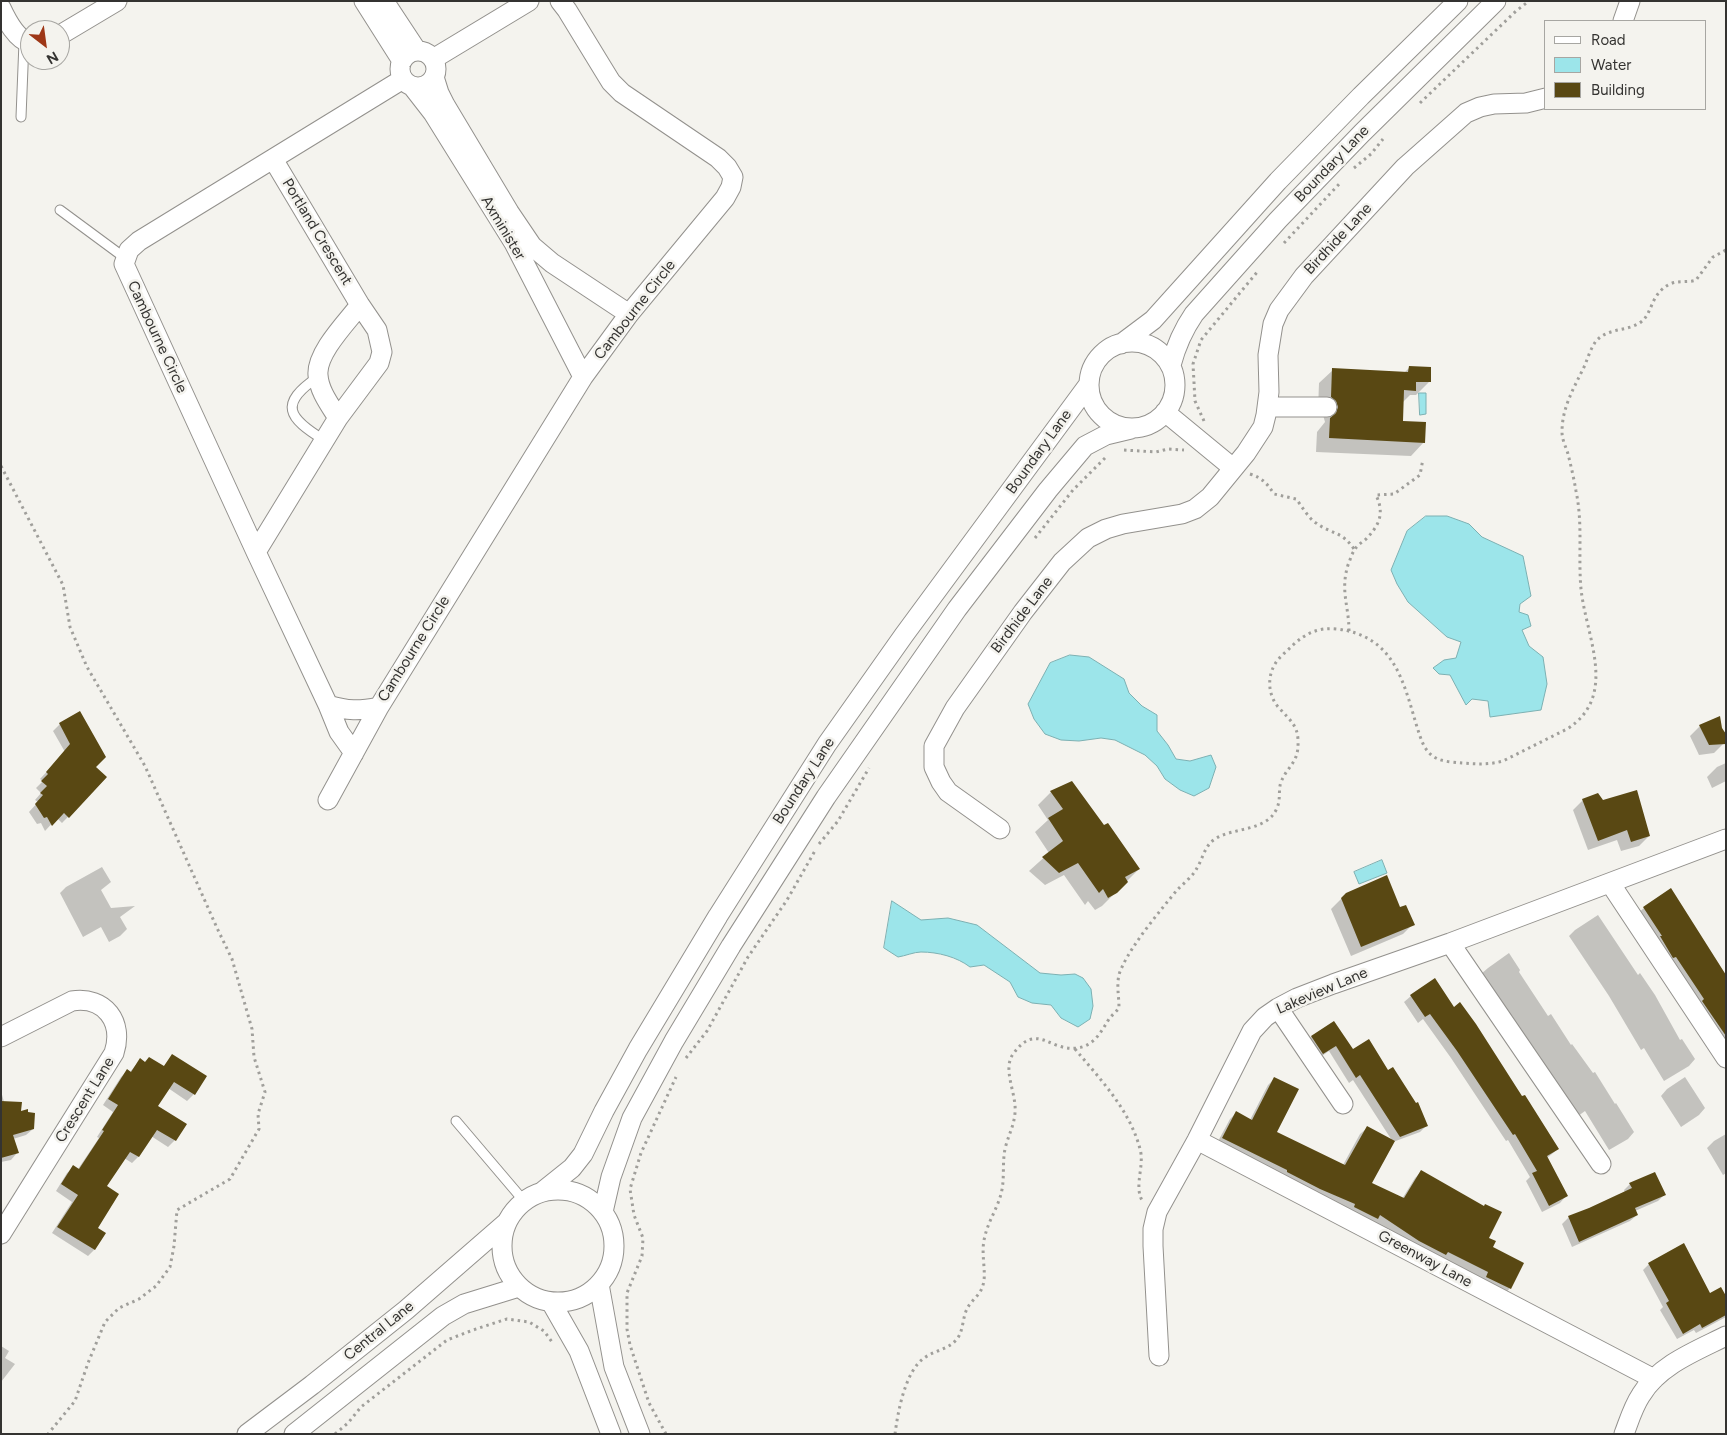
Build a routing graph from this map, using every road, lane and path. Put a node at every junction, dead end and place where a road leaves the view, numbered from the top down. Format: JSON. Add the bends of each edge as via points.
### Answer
{"nodes":[{"id":1,"x":117,"y":1,"type":"edge"},
{"id":2,"x":364,"y":1,"type":"edge"},
{"id":3,"x":384,"y":1,"type":"edge"},
{"id":4,"x":529,"y":1,"type":"edge"},
{"id":5,"x":560,"y":1,"type":"edge"},
{"id":6,"x":1458,"y":1,"type":"edge"},
{"id":7,"x":1496,"y":1,"type":"edge"},
{"id":8,"x":1630,"y":1,"type":"edge"},
{"id":9,"x":1,"y":8,"type":"edge"},
{"id":10,"x":1623,"y":20,"type":"edge"},
{"id":11,"x":70,"y":30,"type":"edge"},
{"id":12,"x":20,"y":37,"type":"edge"},
{"id":13,"x":417,"y":69,"type":"junction"},
{"id":14,"x":25,"y":70,"type":"edge"},
{"id":15,"x":1544,"y":98,"type":"edge"},
{"id":16,"x":21,"y":117,"type":"dead end"},
{"id":17,"x":273,"y":159,"type":"junction"},
{"id":18,"x":60,"y":210,"type":"dead end"},
{"id":19,"x":1726,"y":250,"type":"edge"},
{"id":20,"x":125,"y":258,"type":"junction"},
{"id":21,"x":360,"y":305,"type":"junction"},
{"id":22,"x":629,"y":314,"type":"junction"},
{"id":23,"x":1121,"y":344,"type":"junction"},
{"id":24,"x":1171,"y":365,"type":"junction"},
{"id":25,"x":318,"y":377,"type":"junction"},
{"id":26,"x":583,"y":377,"type":"junction"},
{"id":27,"x":1089,"y":384,"type":"junction"},
{"id":28,"x":1267,"y":407,"type":"junction"},
{"id":29,"x":1327,"y":407,"type":"dead end"},
{"id":30,"x":1166,"y":412,"type":"junction"},
{"id":31,"x":338,"y":418,"type":"junction"},
{"id":32,"x":1131,"y":429,"type":"junction"},
{"id":33,"x":324,"y":440,"type":"junction"},
{"id":34,"x":1204,"y":444,"type":"junction"},
{"id":35,"x":1120,"y":449,"type":"dead end"},
{"id":36,"x":1113,"y":453,"type":"dead end"},
{"id":37,"x":1423,"y":459,"type":"dead end"},
{"id":38,"x":1,"y":466,"type":"edge"},
{"id":39,"x":1233,"y":468,"type":"junction"},
{"id":40,"x":1034,"y":540,"type":"dead end"},
{"id":41,"x":1354,"y":549,"type":"junction"},
{"id":42,"x":256,"y":552,"type":"junction"},
{"id":43,"x":1350,"y":631,"type":"junction"},
{"id":44,"x":328,"y":704,"type":"junction"},
{"id":45,"x":379,"y":707,"type":"junction"},
{"id":46,"x":354,"y":753,"type":"junction"},
{"id":47,"x":874,"y":760,"type":"dead end"},
{"id":48,"x":328,"y":800,"type":"dead end"},
{"id":49,"x":1000,"y":829,"type":"dead end"},
{"id":50,"x":1726,"y":839,"type":"edge"},
{"id":51,"x":1610,"y":883,"type":"junction"},
{"id":52,"x":1450,"y":943,"type":"junction"},
{"id":53,"x":1278,"y":1008,"type":"junction"},
{"id":54,"x":1,"y":1038,"type":"edge"},
{"id":55,"x":1075,"y":1049,"type":"junction"},
{"id":56,"x":1726,"y":1058,"type":"edge"},
{"id":57,"x":683,"y":1063,"type":"dead end"},
{"id":58,"x":679,"y":1071,"type":"dead end"},
{"id":59,"x":1343,"y":1104,"type":"dead end"},
{"id":60,"x":456,"y":1121,"type":"dead end"},
{"id":61,"x":1196,"y":1140,"type":"junction"},
{"id":62,"x":1601,"y":1164,"type":"dead end"},
{"id":63,"x":542,"y":1192,"type":"junction"},
{"id":64,"x":524,"y":1201,"type":"junction"},
{"id":65,"x":603,"y":1212,"type":"junction"},
{"id":66,"x":1157,"y":1212,"type":"junction"},
{"id":67,"x":506,"y":1222,"type":"junction"},
{"id":68,"x":1,"y":1234,"type":"edge"},
{"id":69,"x":599,"y":1284,"type":"junction"},
{"id":70,"x":519,"y":1287,"type":"junction"},
{"id":71,"x":551,"y":1302,"type":"junction"},
{"id":72,"x":1726,"y":1336,"type":"edge"},
{"id":73,"x":555,"y":1348,"type":"dead end"},
{"id":74,"x":1159,"y":1356,"type":"dead end"},
{"id":75,"x":1654,"y":1378,"type":"junction"},
{"id":76,"x":48,"y":1434,"type":"edge"},
{"id":77,"x":247,"y":1434,"type":"edge"},
{"id":78,"x":294,"y":1434,"type":"edge"},
{"id":79,"x":335,"y":1434,"type":"edge"},
{"id":80,"x":611,"y":1434,"type":"edge"},
{"id":81,"x":640,"y":1434,"type":"edge"},
{"id":82,"x":666,"y":1434,"type":"edge"},
{"id":83,"x":895,"y":1434,"type":"edge"},
{"id":84,"x":1624,"y":1434,"type":"edge"}],
"edges":[{"from":1,"to":11,"type":"street"},
{"from":2,"to":13,"type":"street","name":"Axminister"},
{"from":3,"to":13,"type":"street","name":"Axminister"},
{"from":4,"to":13,"type":"street"},
{"from":5,"to":22,"type":"street","name":"Cambourne Circle","via":[[611,82],[622,93],[718,158],[733,177],[732,187],[716,211]]},
{"from":6,"to":23,"type":"street","name":"Boundary Lane","via":[[1278,181],[1152,320]]},
{"from":7,"to":24,"type":"street","name":"Boundary Lane","via":[[1278,220],[1194,314],[1178,342]]},
{"from":8,"to":10,"type":"street"},
{"from":9,"to":12,"type":"street"},
{"from":13,"to":17,"type":"street"},
{"from":13,"to":22,"type":"street","name":"Axminister","via":[[445,105],[532,246]]},
{"from":13,"to":26,"type":"street","name":"Axminister","via":[[433,113],[514,244]]},
{"from":14,"to":16,"type":"lane"},
{"from":15,"to":28,"type":"street","name":"Birdhide Lane","via":[[1480,106],[1466,113],[1405,167],[1334,243],[1290,293],[1273,324],[1268,355]]},
{"from":17,"to":20,"type":"street","via":[[139,241]]},
{"from":17,"to":21,"type":"street","name":"Portland Crescent"},
{"from":18,"to":20,"type":"lane"},
{"from":19,"to":43,"type":"path","via":[[1713,257],[1696,280],[1676,282],[1666,287],[1654,299],[1639,324],[1611,331],[1596,342],[1566,403],[1562,435],[1576,491],[1581,526],[1581,591],[1596,671],[1593,698],[1582,719],[1496,763],[1476,764],[1436,758],[1424,748],[1399,673],[1386,652],[1381,646]]},
{"from":20,"to":42,"type":"street","name":"Cambourne Circle","via":[[128,275]]},
{"from":21,"to":25,"type":"street","via":[[331,342],[318,369]]},
{"from":21,"to":31,"type":"street","name":"Portland Crescent","via":[[377,330],[382,352],[379,363]]},
{"from":22,"to":26,"type":"street","name":"Cambourne Circle"},
{"from":23,"to":24,"type":"street","via":[[1135,342],[1149,346]]},
{"from":23,"to":27,"type":"street","via":[[1099,358]]},
{"from":24,"to":30,"type":"street","via":[[1176,380],[1175,395]]},
{"from":25,"to":31,"type":"street","via":[[321,389]]},
{"from":25,"to":33,"type":"lane","via":[[294,398],[292,410],[303,427]]},
{"from":26,"to":45,"type":"street","name":"Cambourne Circle"},
{"from":27,"to":32,"type":"street","via":[[1090,397],[1106,420]]},
{"from":27,"to":63,"type":"street","name":"Boundary Lane","via":[[827,744],[638,1049],[583,1154],[572,1168]]},
{"from":28,"to":29,"type":"street"},
{"from":28,"to":39,"type":"street","name":"Birdhide Lane","via":[[1263,426]]},
{"from":30,"to":32,"type":"street","via":[[1159,420]]},
{"from":30,"to":34,"type":"street"},
{"from":31,"to":33,"type":"street","name":"Portland Crescent"},
{"from":32,"to":65,"type":"street","name":"Boundary Lane","via":[[1106,435],[1085,446],[1048,490],[957,609],[826,797],[674,1041],[632,1118],[611,1177]]},
{"from":33,"to":42,"type":"street","name":"Portland Crescent"},
{"from":34,"to":35,"type":"path","via":[[1198,450],[1156,452]]},
{"from":34,"to":39,"type":"street"},
{"from":36,"to":40,"type":"path","via":[[1073,490]]},
{"from":37,"to":41,"type":"path","via":[[1420,475],[1394,494],[1376,495],[1381,505],[1380,519]]},
{"from":38,"to":76,"type":"path","via":[[63,585],[70,627],[87,667],[146,766],[232,958],[265,1092],[258,1114],[259,1129],[230,1179],[177,1210],[170,1268],[156,1286],[119,1308],[105,1322],[75,1401]]},
{"from":39,"to":41,"type":"path","via":[[1261,478],[1274,494],[1296,499],[1316,523],[1338,533]]},
{"from":39,"to":49,"type":"street","name":"Birdhide Lane","via":[[1210,497],[1195,509],[1170,517],[1122,524],[1088,538],[1072,552],[1023,612],[954,708],[934,746],[934,767],[948,792]]},
{"from":41,"to":43,"type":"path","via":[[1343,591]]},
{"from":42,"to":44,"type":"street","name":"Cambourne Circle"},
{"from":43,"to":55,"type":"path","via":[[1326,628],[1310,633],[1275,664],[1269,680],[1272,699],[1294,723],[1298,740],[1297,755],[1281,782],[1280,801],[1275,812],[1259,824],[1219,836],[1208,845],[1197,869],[1148,927],[1121,967],[1117,980],[1119,1008],[1099,1036],[1090,1044]]},
{"from":44,"to":45,"type":"street","name":"Cambourne Circle","via":[[361,711]]},
{"from":44,"to":46,"type":"street","via":[[339,732]]},
{"from":45,"to":46,"type":"street"},
{"from":46,"to":48,"type":"street"},
{"from":47,"to":57,"type":"path","via":[[748,958],[707,1031]]},
{"from":50,"to":51,"type":"street","name":"Lakeview Lane"},
{"from":51,"to":52,"type":"street","name":"Lakeview Lane"},
{"from":51,"to":56,"type":"street"},
{"from":52,"to":53,"type":"street","name":"Lakeview Lane","via":[[1333,984]]},
{"from":52,"to":62,"type":"street"},
{"from":53,"to":59,"type":"street"},
{"from":53,"to":61,"type":"street","name":"Lakeview Lane","via":[[1265,1016],[1252,1031]]},
{"from":54,"to":68,"type":"street","name":"Crescent Lane","via":[[72,1001],[82,999],[97,1003],[109,1013],[115,1025],[117,1043],[114,1053]]},
{"from":55,"to":66,"type":"path","via":[[1127,1118],[1142,1158],[1139,1194],[1141,1200]]},
{"from":55,"to":83,"type":"path","via":[[1033,1038],[1026,1041],[1010,1060],[1009,1074],[1016,1111],[1005,1150],[1001,1194],[984,1238],[984,1283],[968,1307],[957,1338],[947,1348],[918,1363],[902,1393]]},
{"from":58,"to":82,"type":"path","via":[[641,1153],[630,1189],[634,1215],[643,1238],[642,1256],[627,1293],[626,1329],[649,1404]]},
{"from":60,"to":64,"type":"lane"},
{"from":61,"to":66,"type":"street","name":"Lakeview Lane"},
{"from":61,"to":75,"type":"street","name":"Greenway Lane"},
{"from":63,"to":64,"type":"street"},
{"from":63,"to":65,"type":"street","via":[[571,1191],[589,1198]]},
{"from":64,"to":67,"type":"street"},
{"from":65,"to":69,"type":"street","via":[[612,1229],[614,1248],[610,1267]]},
{"from":66,"to":74,"type":"street","name":"Lakeview Lane","via":[[1152,1246]]},
{"from":67,"to":70,"type":"street","via":[[501,1240],[502,1257],[508,1274]]},
{"from":67,"to":77,"type":"street","name":"Central Lane","via":[[406,1310]]},
{"from":69,"to":71,"type":"street","via":[[585,1295],[569,1301]]},
{"from":69,"to":81,"type":"street","via":[[614,1367]]},
{"from":70,"to":71,"type":"street","via":[[534,1297]]},
{"from":70,"to":78,"type":"street","name":"Central Lane","via":[[464,1304],[443,1316]]},
{"from":71,"to":80,"type":"street","via":[[579,1351]]},
{"from":72,"to":75,"type":"street","via":[[1688,1355]]},
{"from":73,"to":79,"type":"path","via":[[544,1331],[530,1322],[507,1319],[447,1340],[361,1407]]},
{"from":75,"to":84,"type":"street","via":[[1641,1394]]}]}
